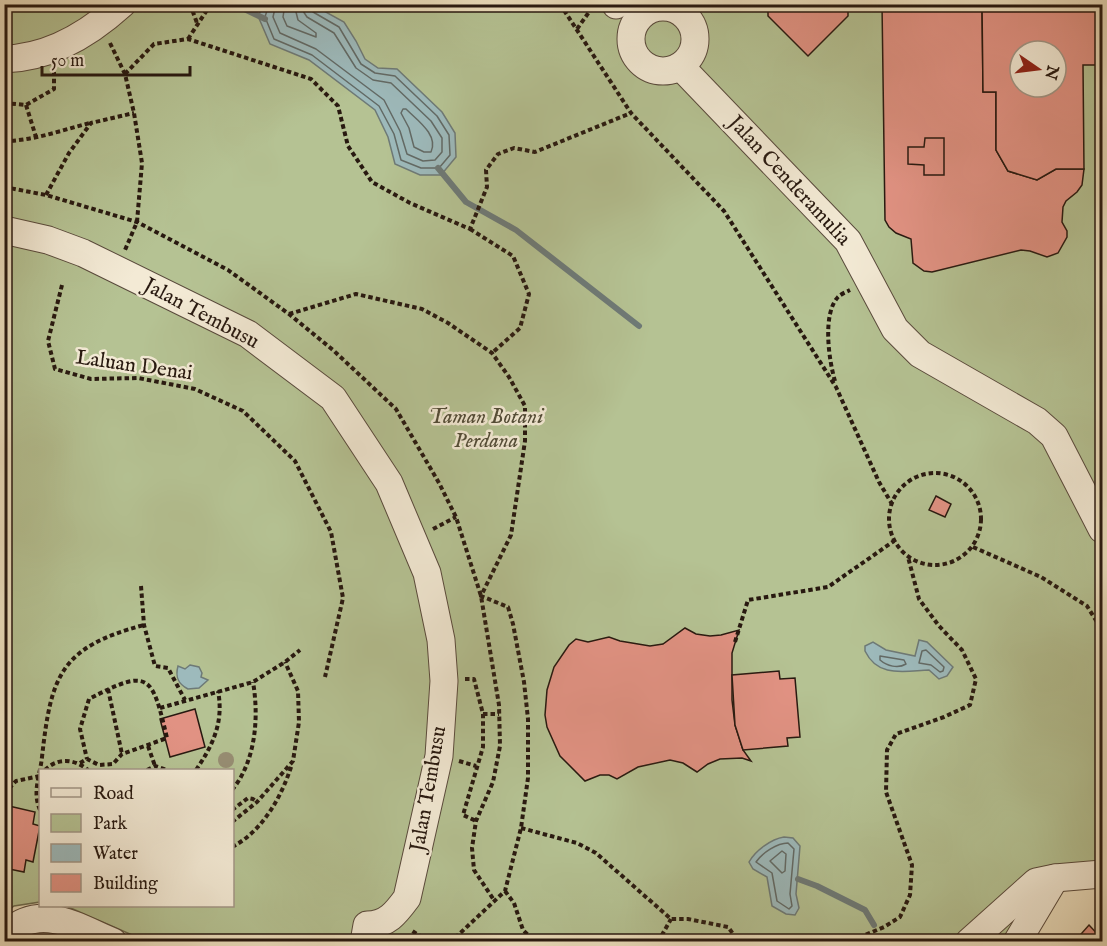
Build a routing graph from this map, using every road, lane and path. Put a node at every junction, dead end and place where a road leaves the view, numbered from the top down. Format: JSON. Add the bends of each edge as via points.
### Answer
{"nodes":[{"id":1,"x":122,"y":4,"type":"edge"},
{"id":2,"x":190,"y":4,"type":"edge"},
{"id":3,"x":211,"y":4,"type":"edge"},
{"id":4,"x":560,"y":4,"type":"edge"},
{"id":5,"x":594,"y":4,"type":"edge"},
{"id":6,"x":675,"y":7,"type":"edge"},
{"id":7,"x":100,"y":24,"type":"junction"},
{"id":8,"x":197,"y":24,"type":"junction"},
{"id":9,"x":577,"y":29,"type":"junction"},
{"id":10,"x":188,"y":39,"type":"junction"},
{"id":11,"x":4,"y":59,"type":"edge"},
{"id":12,"x":681,"y":67,"type":"junction"},
{"id":13,"x":125,"y":74,"type":"junction"},
{"id":14,"x":54,"y":89,"type":"dead end"},
{"id":15,"x":4,"y":103,"type":"edge"},
{"id":16,"x":26,"y":105,"type":"junction"},
{"id":17,"x":134,"y":113,"type":"junction"},
{"id":18,"x":632,"y":113,"type":"junction"},
{"id":19,"x":91,"y":123,"type":"junction"},
{"id":20,"x":36,"y":137,"type":"junction"},
{"id":21,"x":4,"y":141,"type":"edge"},
{"id":22,"x":4,"y":187,"type":"edge"},
{"id":23,"x":46,"y":195,"type":"junction"},
{"id":24,"x":137,"y":222,"type":"junction"},
{"id":25,"x":4,"y":230,"type":"edge"},
{"id":26,"x":470,"y":230,"type":"junction"},
{"id":27,"x":124,"y":252,"type":"dead end"},
{"id":28,"x":861,"y":265,"type":"junction"},
{"id":29,"x":62,"y":285,"type":"dead end"},
{"id":30,"x":289,"y":314,"type":"junction"},
{"id":31,"x":492,"y":352,"type":"junction"},
{"id":32,"x":836,"y":387,"type":"junction"},
{"id":33,"x":892,"y":504,"type":"junction"},
{"id":34,"x":1102,"y":529,"type":"edge"},
{"id":35,"x":894,"y":541,"type":"junction"},
{"id":36,"x":973,"y":547,"type":"junction"},
{"id":37,"x":908,"y":557,"type":"junction"},
{"id":38,"x":141,"y":586,"type":"dead end"},
{"id":39,"x":481,"y":596,"type":"junction"},
{"id":40,"x":144,"y":625,"type":"junction"},
{"id":41,"x":1102,"y":630,"type":"edge"},
{"id":42,"x":735,"y":642,"type":"dead end"},
{"id":43,"x":300,"y":650,"type":"dead end"},
{"id":44,"x":285,"y":662,"type":"junction"},
{"id":45,"x":325,"y":677,"type":"dead end"},
{"id":46,"x":444,"y":681,"type":"junction"},
{"id":47,"x":253,"y":682,"type":"junction"},
{"id":48,"x":108,"y":689,"type":"junction"},
{"id":49,"x":218,"y":691,"type":"junction"},
{"id":50,"x":185,"y":700,"type":"junction"},
{"id":51,"x":160,"y":708,"type":"junction"},
{"id":52,"x":483,"y":714,"type":"junction"},
{"id":53,"x":499,"y":714,"type":"junction"},
{"id":54,"x":148,"y":746,"type":"junction"},
{"id":55,"x":122,"y":754,"type":"junction"},
{"id":56,"x":87,"y":759,"type":"junction"},
{"id":57,"x":293,"y":761,"type":"junction"},
{"id":58,"x":80,"y":763,"type":"junction"},
{"id":59,"x":155,"y":766,"type":"junction"},
{"id":60,"x":41,"y":769,"type":"edge"},
{"id":61,"x":47,"y":769,"type":"edge"},
{"id":62,"x":86,"y":769,"type":"edge"},
{"id":63,"x":150,"y":769,"type":"edge"},
{"id":64,"x":162,"y":769,"type":"edge"},
{"id":65,"x":197,"y":769,"type":"edge"},
{"id":66,"x":39,"y":775,"type":"edge"},
{"id":67,"x":39,"y":777,"type":"edge"},
{"id":68,"x":234,"y":788,"type":"edge"},
{"id":69,"x":4,"y":794,"type":"edge"},
{"id":70,"x":257,"y":802,"type":"junction"},
{"id":71,"x":39,"y":808,"type":"edge"},
{"id":72,"x":234,"y":808,"type":"edge"},
{"id":73,"x":234,"y":820,"type":"edge"},
{"id":74,"x":476,"y":821,"type":"junction"},
{"id":75,"x":521,"y":828,"type":"junction"},
{"id":76,"x":234,"y":845,"type":"edge"},
{"id":77,"x":1102,"y":874,"type":"edge"},
{"id":78,"x":1050,"y":886,"type":"junction"},
{"id":79,"x":506,"y":891,"type":"junction"},
{"id":80,"x":494,"y":900,"type":"junction"},
{"id":81,"x":394,"y":915,"type":"junction"},
{"id":82,"x":671,"y":919,"type":"junction"},
{"id":83,"x":4,"y":938,"type":"edge"},
{"id":84,"x":973,"y":939,"type":"edge"},
{"id":85,"x":113,"y":942,"type":"edge"},
{"id":86,"x":364,"y":942,"type":"edge"},
{"id":87,"x":535,"y":942,"type":"edge"},
{"id":88,"x":658,"y":942,"type":"edge"},
{"id":89,"x":740,"y":942,"type":"edge"},
{"id":90,"x":854,"y":942,"type":"edge"},
{"id":91,"x":1017,"y":942,"type":"edge"},
{"id":92,"x":1035,"y":942,"type":"edge"}],
"edges":[{"from":1,"to":7,"type":"street"},
{"from":2,"to":8,"type":"path"},
{"from":3,"to":8,"type":"path"},
{"from":4,"to":9,"type":"path"},
{"from":5,"to":9,"type":"path"},
{"from":6,"to":12,"type":"street","via":[[694,29],[691,56]]},
{"from":6,"to":12,"type":"street","via":[[654,8],[644,13],[632,29],[631,47],[640,62],[655,71]]},
{"from":7,"to":11,"type":"street","via":[[55,48]]},
{"from":7,"to":13,"type":"path"},
{"from":8,"to":10,"type":"path"},
{"from":9,"to":18,"type":"path"},
{"from":10,"to":13,"type":"path","via":[[154,44]]},
{"from":10,"to":26,"type":"path","via":[[311,79],[338,106],[348,146],[372,182]]},
{"from":12,"to":28,"type":"street","name":"Jalan Cenderamulia","via":[[848,241]]},
{"from":13,"to":17,"type":"path"},
{"from":14,"to":16,"type":"path"},
{"from":15,"to":16,"type":"path"},
{"from":16,"to":20,"type":"path"},
{"from":17,"to":19,"type":"path"},
{"from":17,"to":24,"type":"path","via":[[142,163]]},
{"from":18,"to":26,"type":"path","via":[[535,152],[514,148],[498,154],[486,170],[487,187]]},
{"from":18,"to":32,"type":"path","via":[[724,211]]},
{"from":19,"to":20,"type":"path"},
{"from":19,"to":23,"type":"path"},
{"from":20,"to":21,"type":"path"},
{"from":22,"to":23,"type":"path"},
{"from":23,"to":24,"type":"path"},
{"from":24,"to":27,"type":"path"},
{"from":24,"to":30,"type":"path","via":[[228,270]]},
{"from":25,"to":46,"type":"street","name":"Jalan Tembusu","via":[[83,252],[248,334],[333,398],[389,483],[427,573],[441,640]]},
{"from":26,"to":31,"type":"path","via":[[513,256],[529,294],[520,328]]},
{"from":28,"to":32,"type":"path","via":[[858,280],[832,306],[830,347]]},
{"from":28,"to":34,"type":"street","name":"Jalan Cenderamulia","via":[[895,329],[920,354],[1038,421],[1054,436]]},
{"from":29,"to":45,"type":"path","name":"Laluan Denai","via":[[48,341],[55,369],[91,379],[138,378],[195,389],[243,411],[296,461],[331,532],[342,598]]},
{"from":30,"to":31,"type":"path","via":[[356,294],[422,309]]},
{"from":30,"to":39,"type":"path","via":[[396,409],[456,517]]},
{"from":31,"to":39,"type":"path","via":[[525,406],[525,441],[511,535]]},
{"from":32,"to":33,"type":"path"},
{"from":33,"to":35,"type":"path","via":[[889,516]]},
{"from":33,"to":36,"type":"path","via":[[909,480],[936,472],[951,475],[974,492],[980,505],[980,534]]},
{"from":35,"to":37,"type":"path"},
{"from":35,"to":42,"type":"path","via":[[828,587],[747,600]]},
{"from":36,"to":37,"type":"path","via":[[950,564],[921,564]]},
{"from":36,"to":41,"type":"path","via":[[1041,577],[1087,606]]},
{"from":37,"to":90,"type":"path","via":[[919,599],[962,650],[976,679],[970,705],[896,734],[887,750],[886,792],[912,865],[910,895],[900,917]]},
{"from":38,"to":40,"type":"path"},
{"from":39,"to":53,"type":"path"},
{"from":39,"to":75,"type":"path","via":[[508,607],[524,682],[528,778]]},
{"from":40,"to":50,"type":"path","via":[[154,666],[168,668]]},
{"from":40,"to":60,"type":"path","via":[[120,631],[72,658],[56,682],[47,715]]},
{"from":43,"to":44,"type":"path"},
{"from":44,"to":47,"type":"path"},
{"from":44,"to":57,"type":"path","via":[[298,692],[299,722]]},
{"from":46,"to":52,"type":"path","via":[[474,679]]},
{"from":46,"to":81,"type":"street","name":"Jalan Tembusu","via":[[439,756],[407,898]]},
{"from":47,"to":49,"type":"path"},
{"from":47,"to":68,"type":"path","via":[[257,702],[255,731]]},
{"from":48,"to":51,"type":"path","via":[[143,681],[154,691]]},
{"from":48,"to":55,"type":"path"},
{"from":48,"to":56,"type":"path","via":[[90,699],[84,712],[80,729]]},
{"from":49,"to":50,"type":"path"},
{"from":49,"to":65,"type":"path","via":[[222,709],[218,729]]},
{"from":50,"to":51,"type":"path"},
{"from":51,"to":54,"type":"path","via":[[167,738]]},
{"from":52,"to":53,"type":"path"},
{"from":52,"to":74,"type":"path","via":[[483,747],[463,815]]},
{"from":53,"to":74,"type":"path","via":[[500,746],[493,782]]},
{"from":54,"to":55,"type":"path"},
{"from":54,"to":59,"type":"path"},
{"from":55,"to":56,"type":"path","via":[[113,764],[99,765]]},
{"from":56,"to":58,"type":"path"},
{"from":57,"to":70,"type":"path"},
{"from":57,"to":76,"type":"path","via":[[285,787],[267,816]]},
{"from":58,"to":61,"type":"path","via":[[61,761]]},
{"from":58,"to":62,"type":"path"},
{"from":59,"to":63,"type":"path"},
{"from":59,"to":64,"type":"path"},
{"from":66,"to":69,"type":"path","via":[[16,781]]},
{"from":67,"to":71,"type":"path","via":[[35,787]]},
{"from":70,"to":72,"type":"path","via":[[248,798]]},
{"from":70,"to":73,"type":"path"},
{"from":74,"to":80,"type":"path","via":[[474,870]]},
{"from":75,"to":79,"type":"path"},
{"from":75,"to":82,"type":"path","via":[[577,843],[596,853]]},
{"from":77,"to":78,"type":"street"},
{"from":78,"to":84,"type":"street","via":[[1036,882]]},
{"from":78,"to":91,"type":"street"},
{"from":78,"to":92,"type":"street"},
{"from":79,"to":80,"type":"path"},
{"from":79,"to":87,"type":"path","via":[[523,930]]},
{"from":80,"to":81,"type":"path","via":[[455,938],[441,941],[420,936]]},
{"from":81,"to":86,"type":"street","via":[[368,925]]},
{"from":82,"to":88,"type":"path"},
{"from":82,"to":89,"type":"path","via":[[728,927]]},
{"from":83,"to":85,"type":"street","via":[[22,924],[49,917]]}]}
